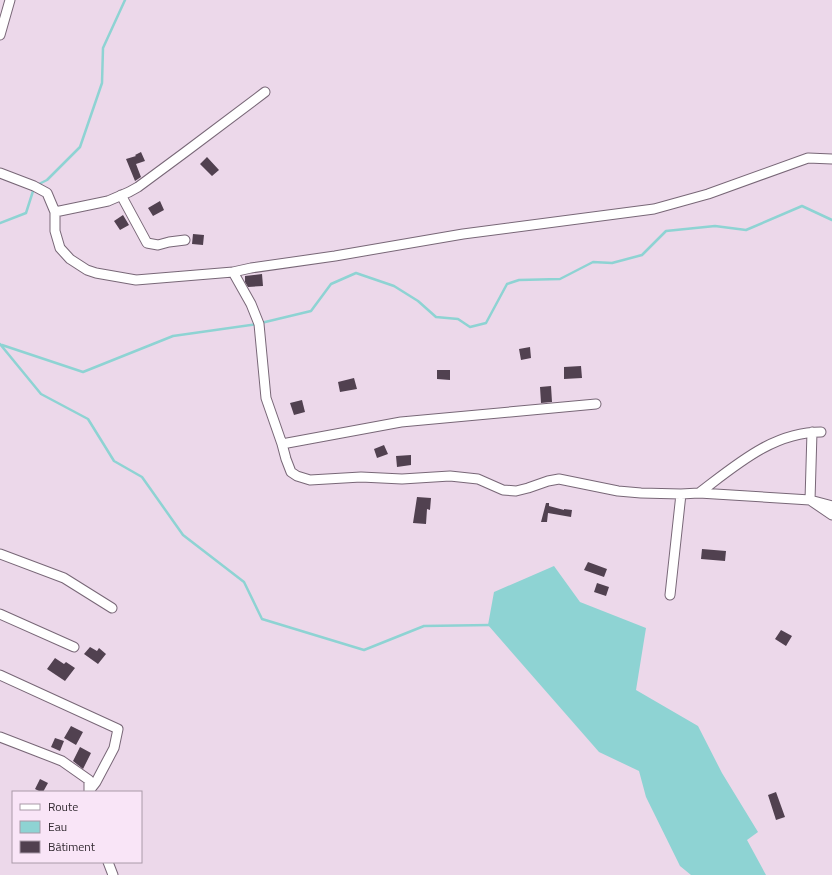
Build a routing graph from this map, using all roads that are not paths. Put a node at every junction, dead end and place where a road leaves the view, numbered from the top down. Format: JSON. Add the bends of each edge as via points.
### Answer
{"nodes":[{"id":1,"x":10,"y":0,"type":"edge"},
{"id":2,"x":0,"y":35,"type":"edge"},
{"id":3,"x":265,"y":92,"type":"dead end"},
{"id":4,"x":832,"y":159,"type":"edge"},
{"id":5,"x":0,"y":173,"type":"edge"},
{"id":6,"x":121,"y":195,"type":"junction"},
{"id":7,"x":55,"y":212,"type":"junction"},
{"id":8,"x":185,"y":240,"type":"dead end"},
{"id":9,"x":233,"y":272,"type":"junction"},
{"id":10,"x":596,"y":404,"type":"dead end"},
{"id":11,"x":812,"y":432,"type":"junction"},
{"id":12,"x":821,"y":432,"type":"dead end"},
{"id":13,"x":282,"y":444,"type":"junction"},
{"id":14,"x":699,"y":493,"type":"junction"},
{"id":15,"x":681,"y":494,"type":"junction"},
{"id":16,"x":810,"y":500,"type":"junction"},
{"id":17,"x":830,"y":504,"type":"edge"},
{"id":18,"x":832,"y":515,"type":"edge"},
{"id":19,"x":0,"y":554,"type":"edge"},
{"id":20,"x":670,"y":595,"type":"dead end"},
{"id":21,"x":112,"y":608,"type":"dead end"},
{"id":22,"x":0,"y":614,"type":"edge"},
{"id":23,"x":74,"y":647,"type":"dead end"},
{"id":24,"x":0,"y":675,"type":"edge"},
{"id":25,"x":0,"y":737,"type":"edge"},
{"id":26,"x":89,"y":791,"type":"edge"},
{"id":27,"x":90,"y":791,"type":"edge"},
{"id":28,"x":108,"y":863,"type":"edge"},
{"id":29,"x":113,"y":875,"type":"edge"}],
"edges":[{"from":1,"to":2,"type":"street"},
{"from":3,"to":6,"type":"street","via":[[138,187]]},
{"from":4,"to":9,"type":"street","via":[[808,158],[708,194],[654,209],[463,234]]},
{"from":5,"to":7,"type":"street","via":[[34,186],[47,194]]},
{"from":6,"to":7,"type":"street"},
{"from":6,"to":8,"type":"street","via":[[147,243],[158,245]]},
{"from":7,"to":9,"type":"street","via":[[55,231],[60,248],[70,259],[87,270],[136,280]]},
{"from":9,"to":13,"type":"street","via":[[259,324],[266,398]]},
{"from":10,"to":13,"type":"street","via":[[401,422]]},
{"from":11,"to":12,"type":"street"},
{"from":11,"to":14,"type":"street","via":[[795,435],[764,447]]},
{"from":11,"to":16,"type":"street"},
{"from":13,"to":15,"type":"street","via":[[291,472],[310,480],[450,476],[478,479],[503,490],[516,491],[559,479],[618,491]]},
{"from":14,"to":15,"type":"street"},
{"from":14,"to":16,"type":"street"},
{"from":15,"to":20,"type":"street"},
{"from":16,"to":17,"type":"street"},
{"from":16,"to":18,"type":"street"},
{"from":19,"to":21,"type":"street","via":[[64,578]]},
{"from":22,"to":23,"type":"street"},
{"from":24,"to":27,"type":"street","via":[[118,729],[114,748]]},
{"from":25,"to":26,"type":"street","via":[[62,761],[89,780]]},
{"from":28,"to":29,"type":"street"}]}
